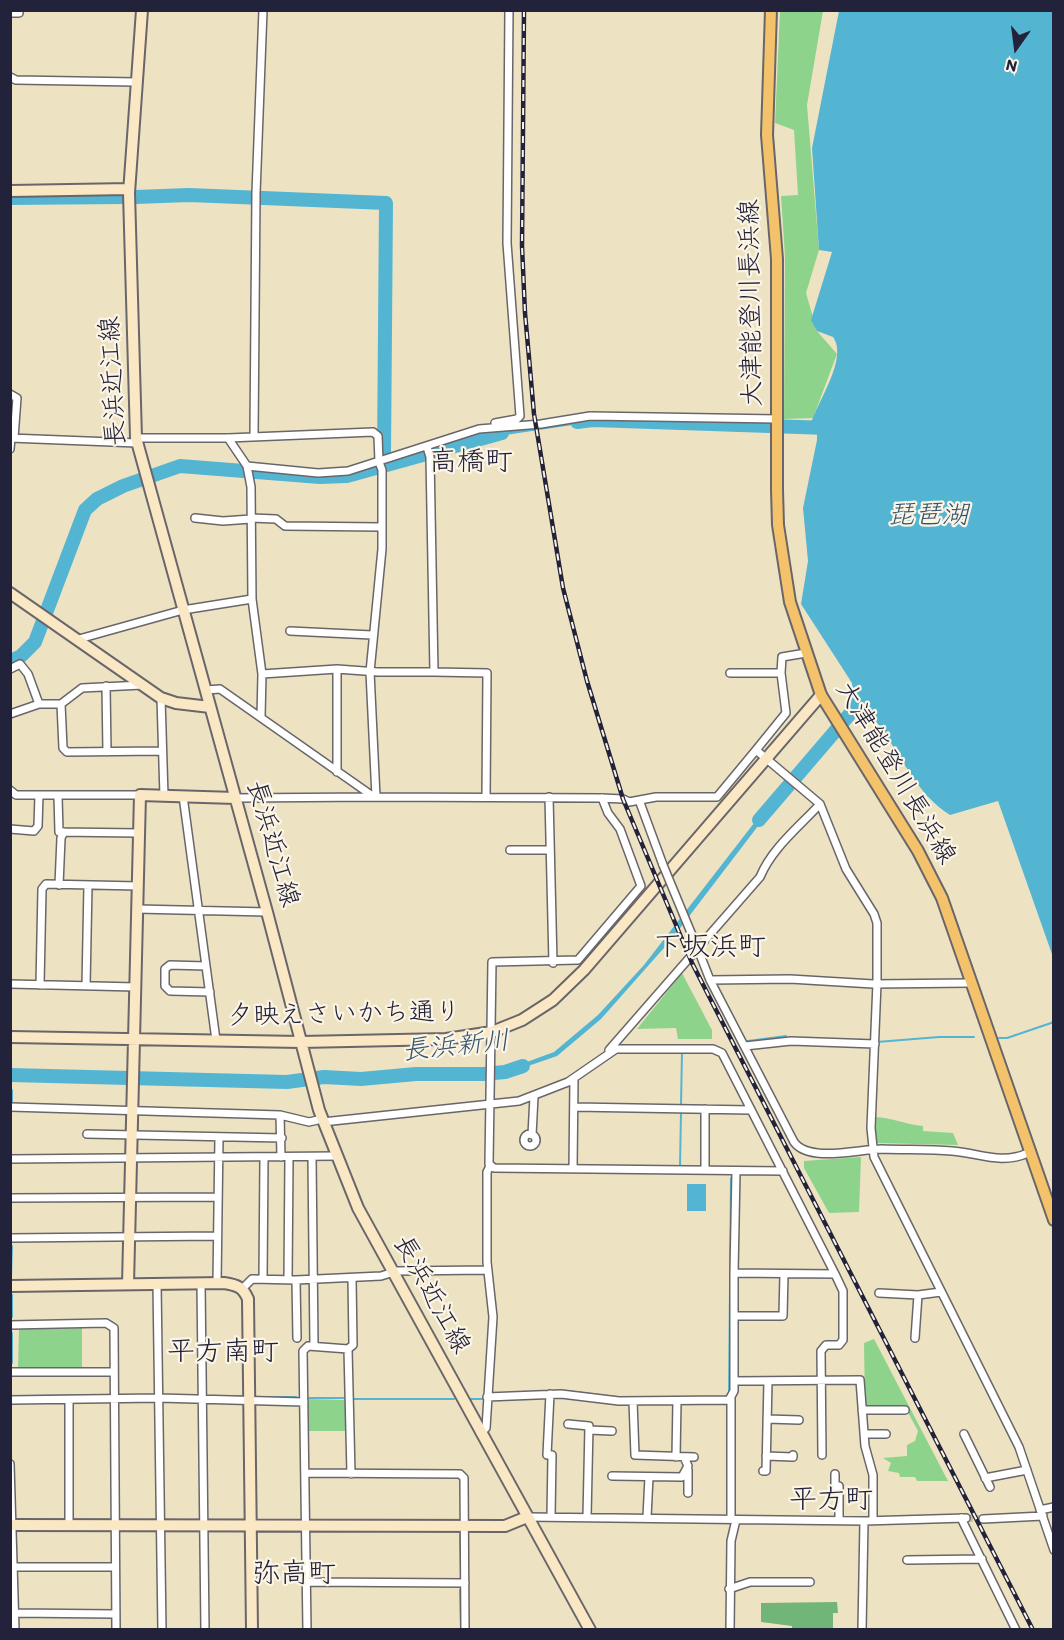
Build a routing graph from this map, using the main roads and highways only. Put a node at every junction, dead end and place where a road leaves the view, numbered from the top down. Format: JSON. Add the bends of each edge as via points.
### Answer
{"nodes":[{"id":1,"x":771,"y":10,"type":"edge"},
{"id":2,"x":1053,"y":1220,"type":"edge"}],
"edges":[{"from":1,"to":2,"type":"main road","name":"大津能登川長浜線","via":[[767,135],[777,259],[778,525],[790,602],[823,700],[918,851],[942,898]]}]}
